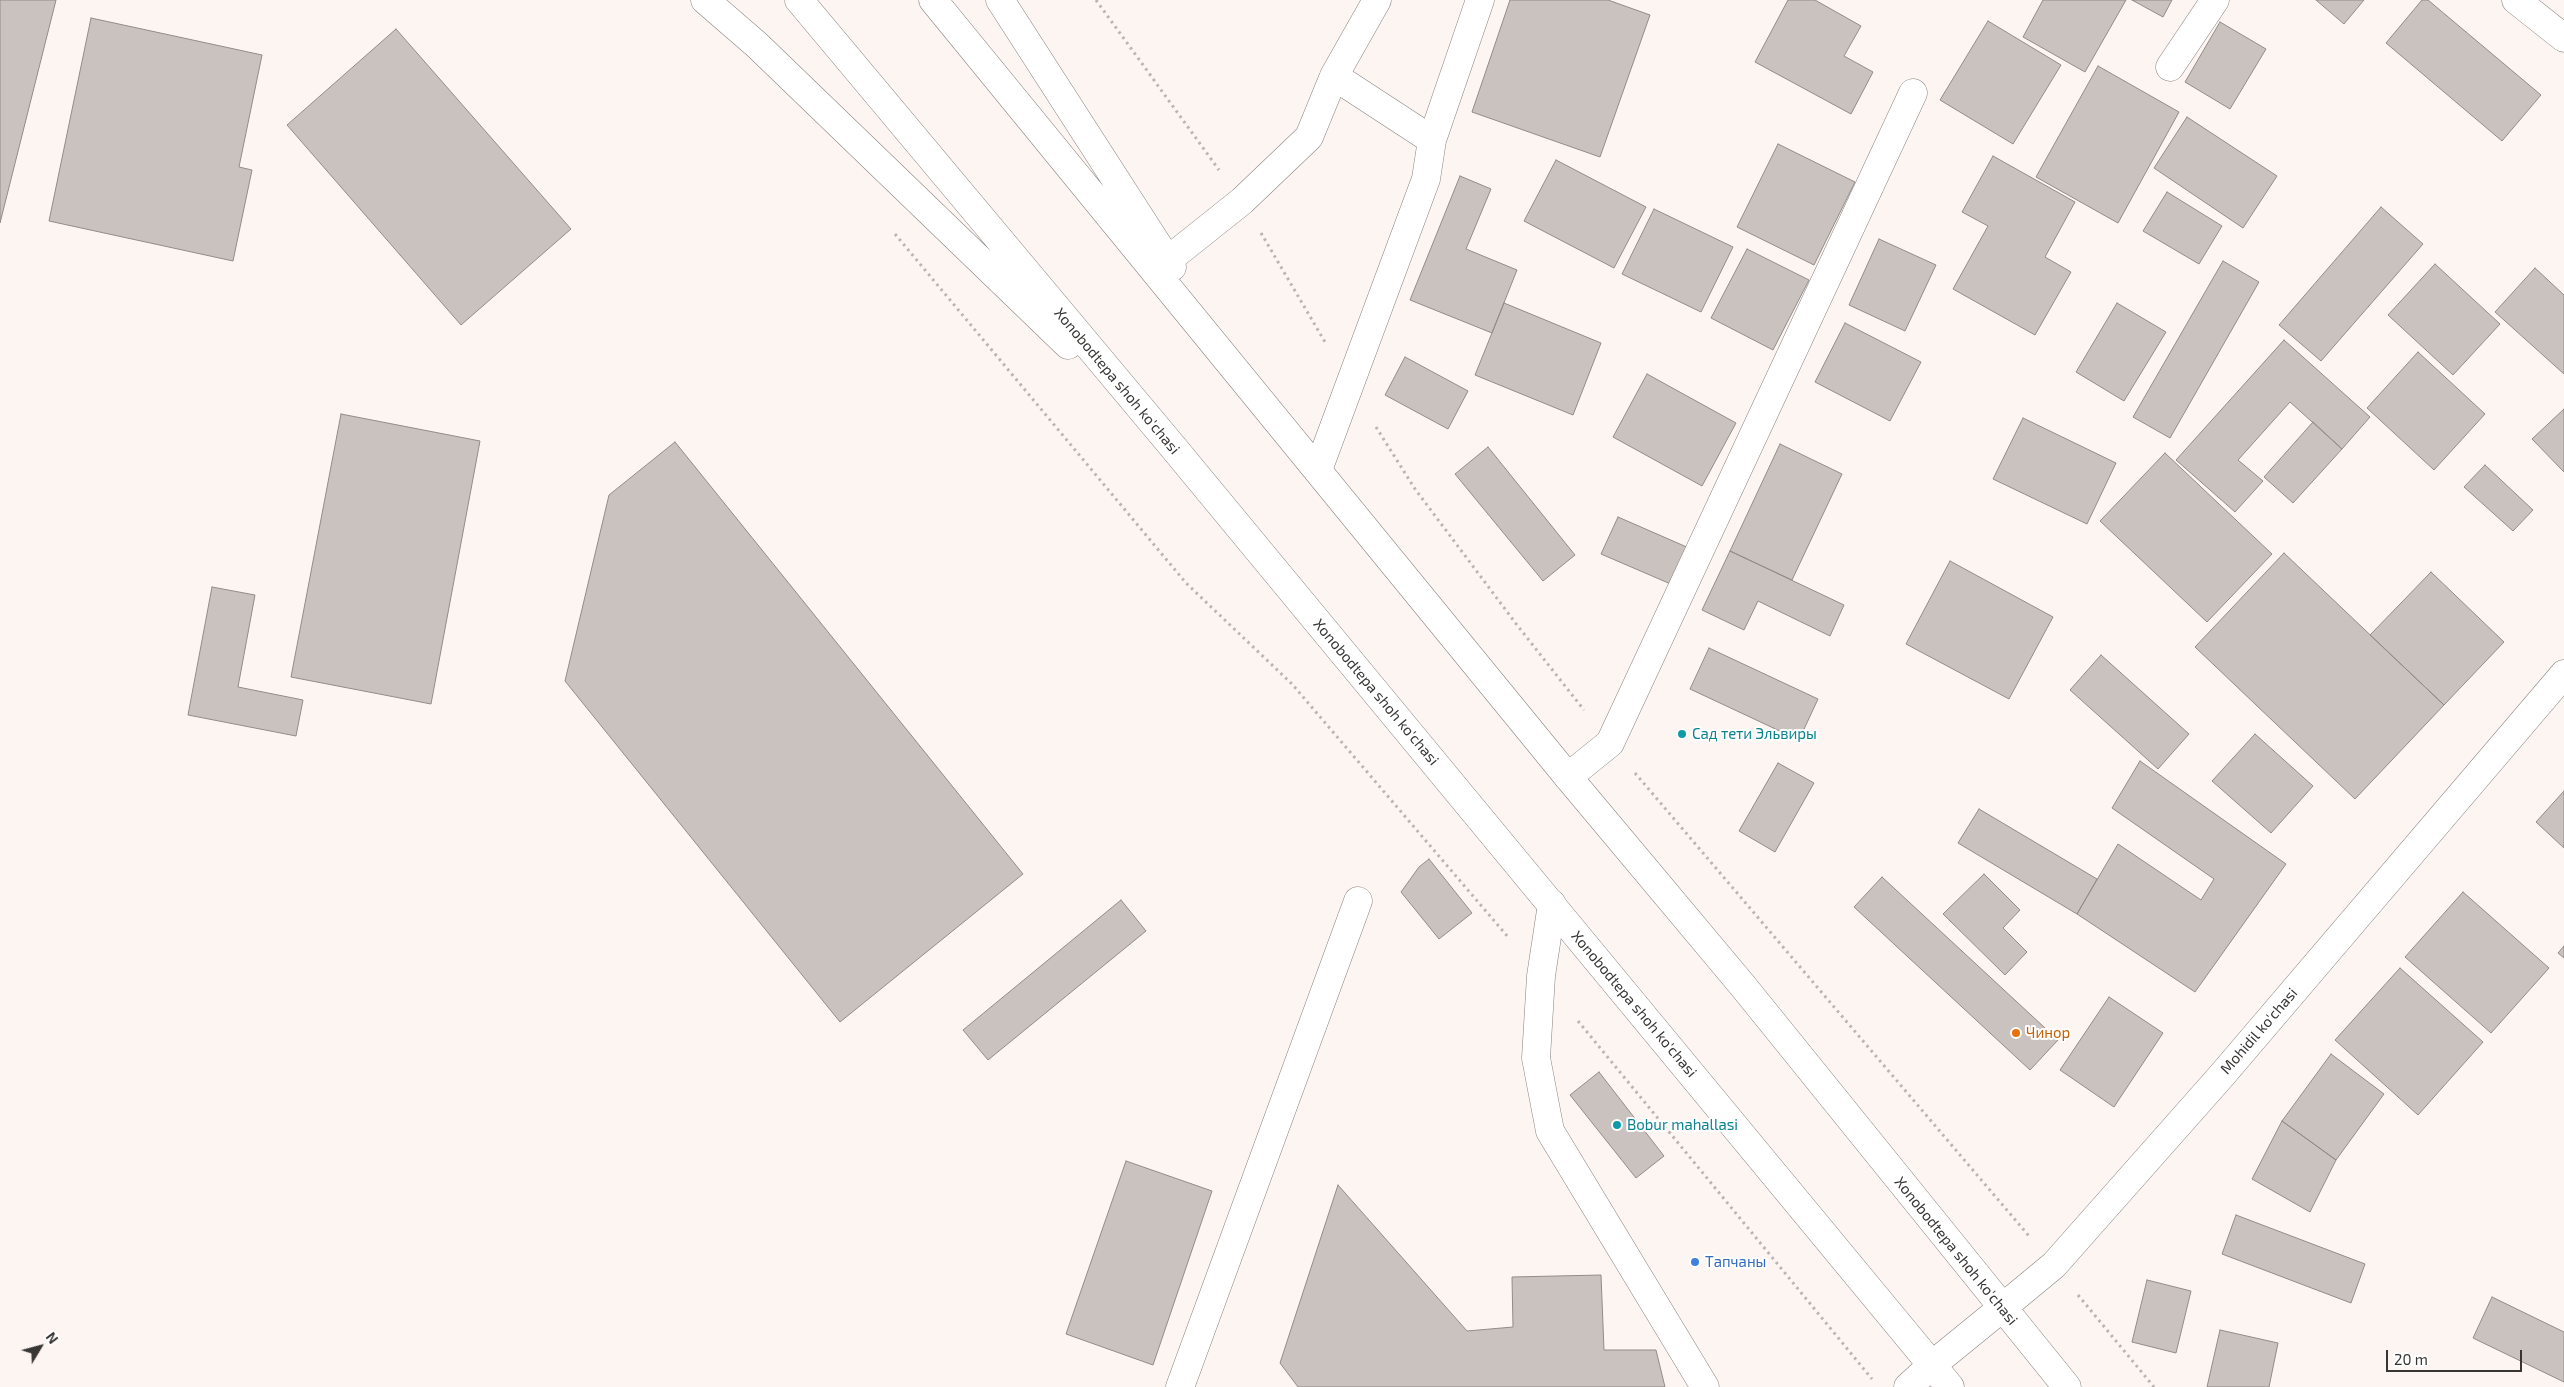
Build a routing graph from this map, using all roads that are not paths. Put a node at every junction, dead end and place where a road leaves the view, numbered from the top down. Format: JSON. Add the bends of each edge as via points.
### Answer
{"nodes":[{"id":1,"x":705,"y":0,"type":"edge"},
{"id":2,"x":799,"y":0,"type":"edge"},
{"id":3,"x":933,"y":0,"type":"edge"},
{"id":4,"x":1000,"y":0,"type":"edge"},
{"id":5,"x":1377,"y":0,"type":"edge"},
{"id":6,"x":1480,"y":0,"type":"edge"},
{"id":7,"x":2215,"y":0,"type":"edge"},
{"id":8,"x":2516,"y":0,"type":"edge"},
{"id":9,"x":2564,"y":38,"type":"edge"},
{"id":10,"x":2170,"y":67,"type":"dead end"},
{"id":11,"x":1334,"y":76,"type":"junction"},
{"id":12,"x":1913,"y":93,"type":"dead end"},
{"id":13,"x":1432,"y":140,"type":"junction"},
{"id":14,"x":1168,"y":260,"type":"junction"},
{"id":15,"x":1245,"y":379,"type":"junction"},
{"id":16,"x":1173,"y":447,"type":"junction"},
{"id":17,"x":1318,"y":470,"type":"junction"},
{"id":18,"x":2564,"y":674,"type":"edge"},
{"id":19,"x":1568,"y":777,"type":"junction"},
{"id":20,"x":1358,"y":901,"type":"dead end"},
{"id":21,"x":1552,"y":904,"type":"junction"},
{"id":22,"x":2002,"y":1308,"type":"junction"},
{"id":23,"x":1932,"y":1365,"type":"junction"},
{"id":24,"x":1180,"y":1387,"type":"edge"},
{"id":25,"x":1705,"y":1387,"type":"edge"},
{"id":26,"x":1908,"y":1387,"type":"edge"},
{"id":27,"x":1950,"y":1387,"type":"edge"},
{"id":28,"x":2067,"y":1387,"type":"edge"}],
"edges":[{"from":1,"to":16,"type":"main road","via":[[757,45]]},
{"from":2,"to":16,"type":"main road","name":"Xonobodtepa shoh ko'chasi"},
{"from":3,"to":15,"type":"main road","name":"Xonobodtepa shoh ko'chasi"},
{"from":4,"to":14,"type":"main road"},
{"from":5,"to":11,"type":"main road"},
{"from":6,"to":13,"type":"main road"},
{"from":7,"to":10,"type":"main road"},
{"from":8,"to":9,"type":"main road"},
{"from":11,"to":13,"type":"main road"},
{"from":11,"to":14,"type":"main road","via":[[1309,137],[1242,201]]},
{"from":12,"to":19,"type":"main road","via":[[1610,743]]},
{"from":13,"to":17,"type":"main road","via":[[1426,178]]},
{"from":14,"to":15,"type":"main road"},
{"from":15,"to":17,"type":"main road","name":"Xonobodtepa shoh ko'chasi"},
{"from":16,"to":21,"type":"main road","name":"Xonobodtepa shoh ko'chasi"},
{"from":17,"to":19,"type":"main road","name":"Xonobodtepa shoh ko'chasi"},
{"from":18,"to":22,"type":"main road","name":"Mohidil ko'chasi","via":[[2223,1074],[2054,1266]]},
{"from":19,"to":22,"type":"main road","name":"Xonobodtepa shoh ko'chasi","via":[[1743,986]]},
{"from":20,"to":24,"type":"main road"},
{"from":21,"to":23,"type":"main road","name":"Xonobodtepa shoh ko'chasi"},
{"from":21,"to":25,"type":"main road","via":[[1542,976],[1536,1058],[1550,1131]]},
{"from":22,"to":23,"type":"main road","name":"Mohidil ko'chasi"},
{"from":22,"to":28,"type":"main road","name":"Xonobodtepa shoh ko'chasi"},
{"from":23,"to":26,"type":"main road","name":"Mohidil ko'chasi"},
{"from":23,"to":27,"type":"main road","name":"Xonobodtepa shoh ko'chasi"}]}
